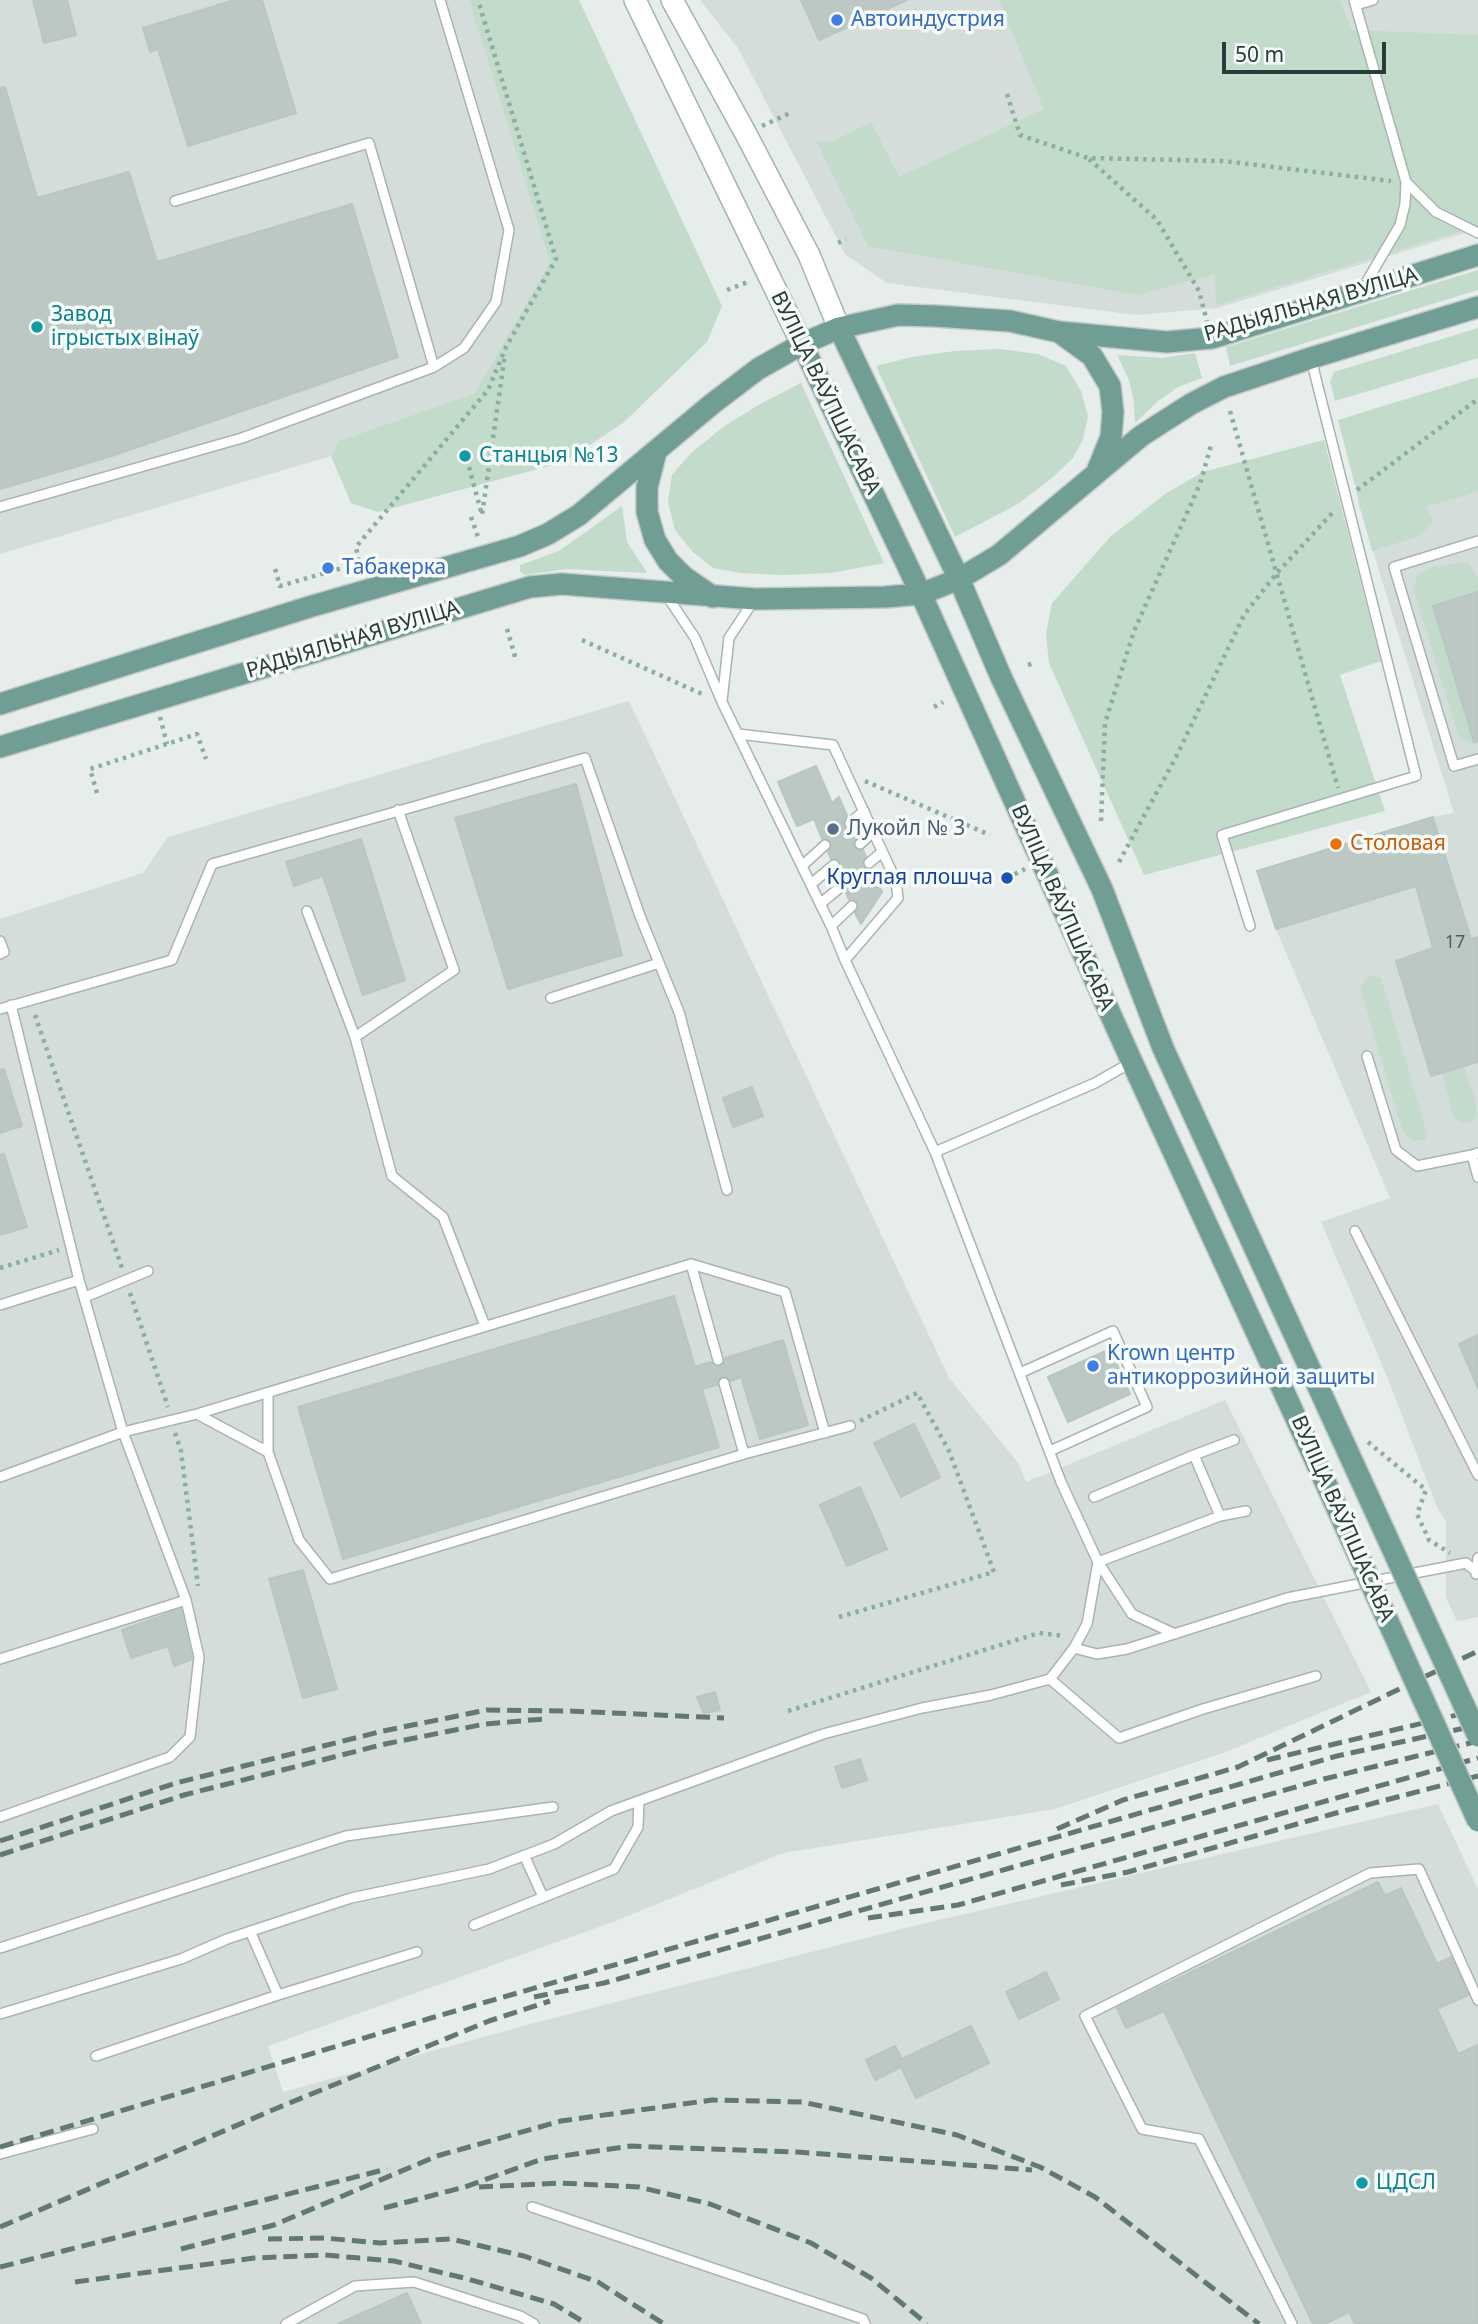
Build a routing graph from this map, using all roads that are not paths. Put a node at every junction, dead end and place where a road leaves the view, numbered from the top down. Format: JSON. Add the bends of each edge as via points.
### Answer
{"nodes":[{"id":1,"x":440,"y":0,"type":"edge"},
{"id":2,"x":635,"y":0,"type":"edge"},
{"id":3,"x":671,"y":0,"type":"edge"},
{"id":4,"x":1373,"y":0,"type":"edge"},
{"id":5,"x":1355,"y":3,"type":"edge"},
{"id":6,"x":1406,"y":182,"type":"junction"},
{"id":7,"x":176,"y":201,"type":"dead end"},
{"id":8,"x":1478,"y":233,"type":"edge"},
{"id":9,"x":1478,"y":255,"type":"edge"},
{"id":10,"x":1360,"y":293,"type":"junction"},
{"id":11,"x":1478,"y":307,"type":"edge"},
{"id":12,"x":839,"y":328,"type":"junction"},
{"id":13,"x":1059,"y":331,"type":"junction"},
{"id":14,"x":802,"y":344,"type":"junction"},
{"id":15,"x":1311,"y":358,"type":"junction"},
{"id":16,"x":434,"y":367,"type":"junction"},
{"id":17,"x":656,"y":452,"type":"junction"},
{"id":18,"x":1097,"y":471,"type":"junction"},
{"id":19,"x":0,"y":507,"type":"edge"},
{"id":20,"x":1478,"y":541,"type":"edge"},
{"id":21,"x":959,"y":579,"type":"junction"},
{"id":22,"x":666,"y":594,"type":"junction"},
{"id":23,"x":921,"y":594,"type":"junction"},
{"id":24,"x":713,"y":597,"type":"junction"},
{"id":25,"x":754,"y":599,"type":"junction"},
{"id":26,"x":722,"y":702,"type":"junction"},
{"id":27,"x":0,"y":704,"type":"edge"},
{"id":28,"x":738,"y":734,"type":"junction"},
{"id":29,"x":0,"y":747,"type":"edge"},
{"id":30,"x":1478,"y":759,"type":"edge"},
{"id":31,"x":398,"y":810,"type":"junction"},
{"id":32,"x":864,"y":811,"type":"junction"},
{"id":33,"x":850,"y":823,"type":"dead end"},
{"id":34,"x":873,"y":832,"type":"junction"},
{"id":35,"x":860,"y":844,"type":"dead end"},
{"id":36,"x":825,"y":845,"type":"dead end"},
{"id":37,"x":883,"y":852,"type":"junction"},
{"id":38,"x":869,"y":863,"type":"dead end"},
{"id":39,"x":834,"y":865,"type":"dead end"},
{"id":40,"x":802,"y":866,"type":"junction"},
{"id":41,"x":891,"y":870,"type":"junction"},
{"id":42,"x":878,"y":882,"type":"dead end"},
{"id":43,"x":811,"y":884,"type":"junction"},
{"id":44,"x":843,"y":885,"type":"dead end"},
{"id":45,"x":820,"y":904,"type":"junction"},
{"id":46,"x":852,"y":906,"type":"dead end"},
{"id":47,"x":307,"y":911,"type":"dead end"},
{"id":48,"x":831,"y":926,"type":"junction"},
{"id":49,"x":1250,"y":926,"type":"dead end"},
{"id":50,"x":0,"y":941,"type":"edge"},
{"id":51,"x":0,"y":954,"type":"edge"},
{"id":52,"x":845,"y":960,"type":"junction"},
{"id":53,"x":659,"y":963,"type":"junction"},
{"id":54,"x":551,"y":998,"type":"dead end"},
{"id":55,"x":11,"y":1005,"type":"junction"},
{"id":56,"x":0,"y":1009,"type":"edge"},
{"id":57,"x":355,"y":1037,"type":"junction"},
{"id":58,"x":1367,"y":1056,"type":"dead end"},
{"id":59,"x":1132,"y":1062,"type":"junction"},
{"id":60,"x":935,"y":1152,"type":"junction"},
{"id":61,"x":1475,"y":1154,"type":"edge"},
{"id":62,"x":1478,"y":1177,"type":"edge"},
{"id":63,"x":727,"y":1190,"type":"dead end"},
{"id":64,"x":1355,"y":1231,"type":"dead end"},
{"id":65,"x":691,"y":1264,"type":"junction"},
{"id":66,"x":148,"y":1271,"type":"dead end"},
{"id":67,"x":79,"y":1280,"type":"junction"},
{"id":68,"x":85,"y":1297,"type":"junction"},
{"id":69,"x":0,"y":1305,"type":"edge"},
{"id":70,"x":485,"y":1326,"type":"junction"},
{"id":71,"x":718,"y":1360,"type":"dead end"},
{"id":72,"x":1020,"y":1374,"type":"junction"},
{"id":73,"x":724,"y":1383,"type":"dead end"},
{"id":74,"x":268,"y":1393,"type":"junction"},
{"id":75,"x":197,"y":1414,"type":"junction"},
{"id":76,"x":850,"y":1426,"type":"road end"},
{"id":77,"x":123,"y":1432,"type":"junction"},
{"id":78,"x":825,"y":1433,"type":"junction"},
{"id":79,"x":1234,"y":1440,"type":"dead end"},
{"id":80,"x":1050,"y":1451,"type":"junction"},
{"id":81,"x":268,"y":1452,"type":"junction"},
{"id":82,"x":744,"y":1454,"type":"junction"},
{"id":83,"x":1194,"y":1455,"type":"junction"},
{"id":84,"x":1478,"y":1475,"type":"edge"},
{"id":85,"x":0,"y":1477,"type":"edge"},
{"id":86,"x":1094,"y":1497,"type":"dead end"},
{"id":87,"x":1246,"y":1511,"type":"dead end"},
{"id":88,"x":1220,"y":1516,"type":"junction"},
{"id":89,"x":1478,"y":1558,"type":"edge"},
{"id":90,"x":1098,"y":1562,"type":"junction"},
{"id":91,"x":1477,"y":1573,"type":"edge"},
{"id":92,"x":186,"y":1600,"type":"junction"},
{"id":93,"x":1175,"y":1633,"type":"junction"},
{"id":94,"x":1074,"y":1647,"type":"junction"},
{"id":95,"x":0,"y":1659,"type":"edge"},
{"id":96,"x":1316,"y":1676,"type":"dead end"},
{"id":97,"x":1050,"y":1679,"type":"junction"},
{"id":98,"x":1478,"y":1736,"type":"edge"},
{"id":99,"x":639,"y":1801,"type":"junction"},
{"id":100,"x":553,"y":1807,"type":"dead end"},
{"id":101,"x":0,"y":1817,"type":"edge"},
{"id":102,"x":1478,"y":1821,"type":"edge"},
{"id":103,"x":524,"y":1855,"type":"junction"},
{"id":104,"x":543,"y":1897,"type":"junction"},
{"id":105,"x":474,"y":1925,"type":"dead end"},
{"id":106,"x":250,"y":1931,"type":"junction"},
{"id":107,"x":0,"y":1948,"type":"edge"},
{"id":108,"x":416,"y":1952,"type":"dead end"},
{"id":109,"x":278,"y":1994,"type":"junction"},
{"id":110,"x":1478,"y":2000,"type":"edge"},
{"id":111,"x":0,"y":2014,"type":"edge"},
{"id":112,"x":96,"y":2056,"type":"dead end"},
{"id":113,"x":93,"y":2129,"type":"dead end"},
{"id":114,"x":0,"y":2154,"type":"edge"},
{"id":115,"x":532,"y":2207,"type":"dead end"},
{"id":116,"x":286,"y":2324,"type":"edge"},
{"id":117,"x":534,"y":2324,"type":"edge"},
{"id":118,"x":865,"y":2324,"type":"edge"},
{"id":119,"x":1292,"y":2324,"type":"edge"}],
"edges":[{"from":1,"to":16,"type":"lane","via":[[509,230],[496,302],[464,348]]},
{"from":2,"to":14,"type":"main road","name":"ВУЛІЦА ВАЎПШАСАВА"},
{"from":3,"to":12,"type":"main road","name":"ВУЛІЦА ВАЎПШАСАВА","via":[[809,255]]},
{"from":4,"to":5,"type":"lane"},
{"from":5,"to":6,"type":"lane"},
{"from":6,"to":8,"type":"lane","via":[[1436,212]]},
{"from":6,"to":10,"type":"lane","via":[[1400,225]]},
{"from":7,"to":16,"type":"lane","via":[[369,142]]},
{"from":9,"to":10,"type":"main road","name":"РАДЫЯЛЬНАЯ ВУЛІЦА"},
{"from":10,"to":13,"type":"main road","name":"РАДЫЯЛЬНАЯ ВУЛІЦА","via":[[1212,338],[1167,342]]},
{"from":11,"to":15,"type":"main road"},
{"from":12,"to":13,"type":"main road","name":"РАДЫЯЛЬНАЯ ВУЛІЦА","via":[[898,315],[1010,321]]},
{"from":12,"to":14,"type":"main road","name":"РАДЫЯЛЬНАЯ ВУЛІЦА"},
{"from":12,"to":21,"type":"main road","name":"ВУЛІЦА ВАЎПШАСАВА"},
{"from":13,"to":18,"type":"main road","via":[[1093,356],[1110,386],[1111,437]]},
{"from":14,"to":17,"type":"main road","name":"РАДЫЯЛЬНАЯ ВУЛІЦА","via":[[758,369]]},
{"from":14,"to":23,"type":"main road","name":"ВУЛІЦА ВАЎПШАСАВА"},
{"from":15,"to":18,"type":"main road","via":[[1224,387],[1191,404]]},
{"from":15,"to":49,"type":"lane","via":[[1416,776],[1222,835]]},
{"from":16,"to":19,"type":"lane","via":[[242,438]]},
{"from":17,"to":24,"type":"main road","via":[[647,487],[647,512],[655,540],[684,577]]},
{"from":17,"to":27,"type":"main road","name":"РАДЫЯЛЬНАЯ ВУЛІЦА","via":[[579,515],[520,545]]},
{"from":18,"to":21,"type":"main road","name":"РАДЫЯЛЬНАЯ ВУЛІЦА","via":[[999,555]]},
{"from":20,"to":30,"type":"lane","via":[[1394,567],[1454,766]]},
{"from":21,"to":23,"type":"main road","name":"РАДЫЯЛЬНАЯ ВУЛІЦА"},
{"from":21,"to":98,"type":"main road","name":"ВУЛІЦА ВАЎПШАСАВА","bridge":true,"via":[[1102,889],[1163,1048]]},
{"from":22,"to":24,"type":"main road","name":"РАДЫЯЛЬНАЯ ВУЛІЦА"},
{"from":22,"to":26,"type":"lane","via":[[695,638]]},
{"from":22,"to":29,"type":"main road","name":"РАДЫЯЛЬНАЯ ВУЛІЦА","via":[[562,584],[530,587]]},
{"from":23,"to":25,"type":"main road","name":"РАДЫЯЛЬНАЯ ВУЛІЦА"},
{"from":23,"to":59,"type":"main road","name":"ВУЛІЦА ВАЎПШАСАВА"},
{"from":24,"to":25,"type":"main road","name":"РАДЫЯЛЬНАЯ ВУЛІЦА"},
{"from":25,"to":26,"type":"lane","via":[[729,638]]},
{"from":26,"to":28,"type":"lane"},
{"from":28,"to":32,"type":"lane","via":[[833,745]]},
{"from":28,"to":40,"type":"lane"},
{"from":31,"to":53,"type":"lane","via":[[585,758]]},
{"from":31,"to":55,"type":"lane","via":[[212,864],[172,960]]},
{"from":31,"to":57,"type":"lane","via":[[454,970]]},
{"from":32,"to":33,"type":"lane"},
{"from":32,"to":34,"type":"lane"},
{"from":34,"to":35,"type":"lane"},
{"from":34,"to":37,"type":"lane"},
{"from":36,"to":40,"type":"lane"},
{"from":37,"to":38,"type":"lane"},
{"from":37,"to":41,"type":"lane"},
{"from":39,"to":43,"type":"lane"},
{"from":40,"to":43,"type":"lane"},
{"from":41,"to":42,"type":"lane"},
{"from":41,"to":52,"type":"lane","via":[[898,898]]},
{"from":43,"to":45,"type":"lane"},
{"from":44,"to":45,"type":"lane"},
{"from":45,"to":48,"type":"lane"},
{"from":46,"to":48,"type":"lane"},
{"from":47,"to":57,"type":"lane"},
{"from":48,"to":52,"type":"lane"},
{"from":50,"to":51,"type":"lane","via":[[4,953]]},
{"from":52,"to":60,"type":"lane"},
{"from":53,"to":54,"type":"lane"},
{"from":53,"to":63,"type":"lane","via":[[679,1012]]},
{"from":55,"to":56,"type":"lane"},
{"from":55,"to":67,"type":"lane"},
{"from":57,"to":70,"type":"lane","via":[[392,1175],[443,1217]]},
{"from":58,"to":61,"type":"lane","via":[[1396,1150],[1417,1166]]},
{"from":59,"to":60,"type":"lane","via":[[1095,1083]]},
{"from":59,"to":102,"type":"main road","name":"ВУЛІЦА ВАЎПШАСАВА","bridge":true},
{"from":60,"to":72,"type":"lane"},
{"from":61,"to":62,"type":"lane"},
{"from":64,"to":84,"type":"lane"},
{"from":65,"to":70,"type":"lane"},
{"from":65,"to":71,"type":"lane"},
{"from":65,"to":78,"type":"lane","via":[[785,1292]]},
{"from":66,"to":68,"type":"lane"},
{"from":67,"to":68,"type":"lane"},
{"from":67,"to":69,"type":"lane"},
{"from":68,"to":77,"type":"lane"},
{"from":70,"to":74,"type":"lane"},
{"from":72,"to":80,"type":"lane"},
{"from":72,"to":80,"type":"lane","via":[[1113,1331],[1147,1407]]},
{"from":73,"to":82,"type":"lane"},
{"from":74,"to":75,"type":"lane"},
{"from":74,"to":81,"type":"lane"},
{"from":75,"to":77,"type":"lane"},
{"from":75,"to":81,"type":"lane"},
{"from":76,"to":78,"type":"lane"},
{"from":77,"to":85,"type":"lane"},
{"from":77,"to":92,"type":"lane"},
{"from":78,"to":82,"type":"lane"},
{"from":79,"to":83,"type":"lane"},
{"from":80,"to":90,"type":"lane"},
{"from":81,"to":82,"type":"lane","via":[[299,1541],[330,1579]]},
{"from":83,"to":86,"type":"lane"},
{"from":83,"to":88,"type":"lane"},
{"from":87,"to":88,"type":"lane"},
{"from":88,"to":90,"type":"lane"},
{"from":89,"to":91,"type":"lane"},
{"from":90,"to":93,"type":"lane","via":[[1132,1614]]},
{"from":90,"to":94,"type":"lane","via":[[1087,1624]]},
{"from":91,"to":93,"type":"lane","via":[[1466,1563],[1287,1598]]},
{"from":92,"to":95,"type":"lane"},
{"from":92,"to":101,"type":"lane","via":[[199,1657],[190,1738],[170,1758]]},
{"from":93,"to":94,"type":"lane","via":[[1097,1654]]},
{"from":94,"to":97,"type":"lane"},
{"from":96,"to":97,"type":"lane","via":[[1119,1738]]},
{"from":97,"to":99,"type":"lane","via":[[824,1734]]},
{"from":99,"to":103,"type":"lane"},
{"from":99,"to":104,"type":"lane","via":[[638,1827],[614,1869]]},
{"from":100,"to":107,"type":"lane","via":[[346,1836]]},
{"from":103,"to":104,"type":"lane"},
{"from":103,"to":106,"type":"lane","via":[[489,1869],[351,1898]]},
{"from":104,"to":105,"type":"lane"},
{"from":106,"to":109,"type":"lane"},
{"from":106,"to":111,"type":"lane","via":[[181,1959]]},
{"from":108,"to":109,"type":"lane"},
{"from":109,"to":112,"type":"lane"},
{"from":110,"to":119,"type":"lane","via":[[1419,1869],[1370,1873],[1085,2015],[1142,2129],[1199,2139]]},
{"from":113,"to":114,"type":"lane"},
{"from":115,"to":118,"type":"lane","via":[[863,2319]]},
{"from":116,"to":117,"type":"lane","via":[[355,2286],[414,2282]]}]}
